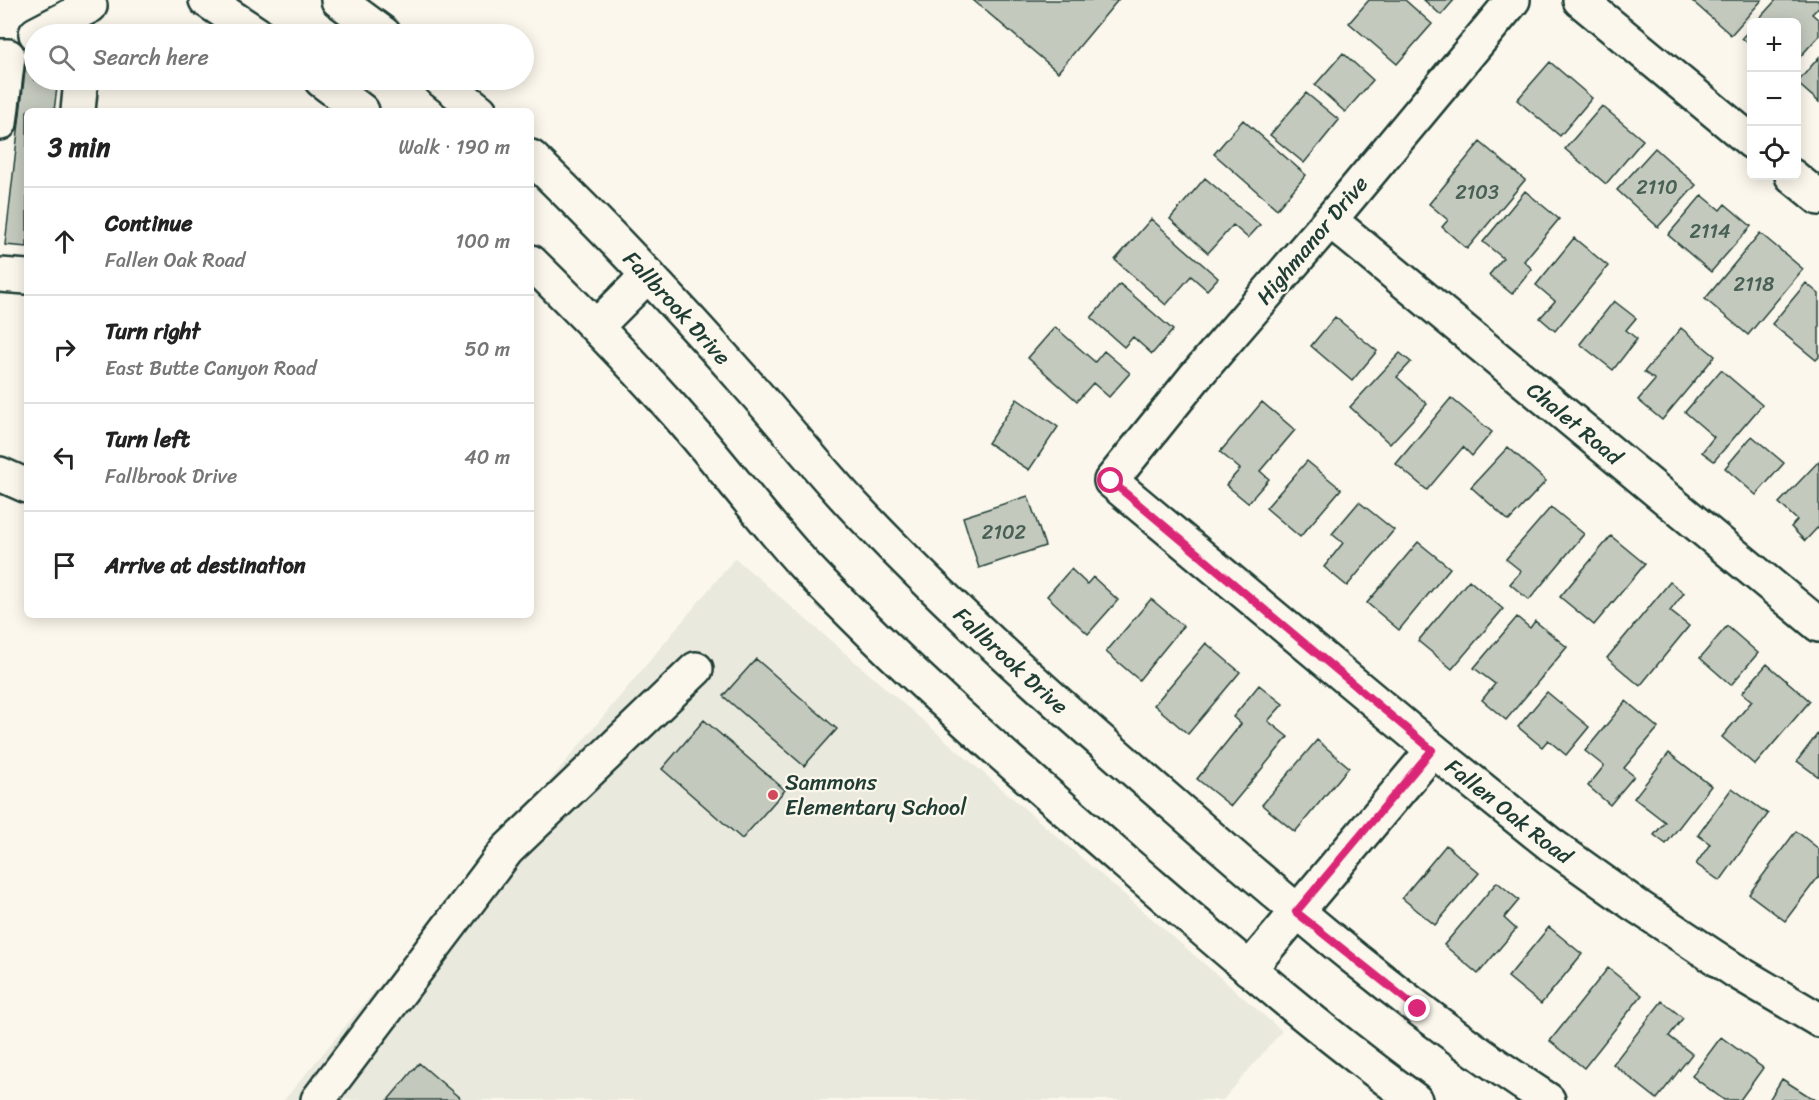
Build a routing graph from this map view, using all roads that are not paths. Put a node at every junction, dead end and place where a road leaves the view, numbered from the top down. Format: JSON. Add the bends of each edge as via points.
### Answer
{"nodes":[{"id":1,"x":206,"y":0,"type":"edge"},
{"id":2,"x":338,"y":0,"type":"edge"},
{"id":3,"x":1513,"y":0,"type":"edge"},
{"id":4,"x":1580,"y":0,"type":"edge"},
{"id":5,"x":90,"y":14,"type":"edge"},
{"id":6,"x":64,"y":24,"type":"edge"},
{"id":7,"x":242,"y":24,"type":"edge"},
{"id":8,"x":370,"y":24,"type":"edge"},
{"id":9,"x":24,"y":42,"type":"edge"},
{"id":10,"x":4,"y":56,"type":"edge"},
{"id":11,"x":80,"y":90,"type":"edge"},
{"id":12,"x":334,"y":90,"type":"edge"},
{"id":13,"x":454,"y":90,"type":"edge"},
{"id":14,"x":78,"y":108,"type":"edge"},
{"id":15,"x":358,"y":108,"type":"edge"},
{"id":16,"x":476,"y":108,"type":"edge"},
{"id":17,"x":0,"y":123,"type":"edge"},
{"id":18,"x":1747,"y":138,"type":"edge"},
{"id":19,"x":534,"y":160,"type":"edge"},
{"id":20,"x":1797,"y":180,"type":"edge"},
{"id":21,"x":1819,"y":198,"type":"edge"},
{"id":22,"x":1330,"y":220,"type":"junction"},
{"id":23,"x":534,"y":265,"type":"edge"},
{"id":24,"x":0,"y":275,"type":"edge"},
{"id":25,"x":648,"y":275,"type":"junction"},
{"id":26,"x":24,"y":277,"type":"edge"},
{"id":27,"x":597,"y":326,"type":"junction"},
{"id":28,"x":0,"y":474,"type":"edge"},
{"id":29,"x":1111,"y":481,"type":"joint"},
{"id":30,"x":24,"y":485,"type":"edge"},
{"id":31,"x":1819,"y":625,"type":"edge"},
{"id":32,"x":696,"y":669,"type":"dead end"},
{"id":33,"x":1432,"y":750,"type":"junction"},
{"id":34,"x":1296,"y":912,"type":"junction"},
{"id":35,"x":1249,"y":969,"type":"junction"},
{"id":36,"x":1819,"y":1020,"type":"edge"},
{"id":37,"x":318,"y":1100,"type":"edge"},
{"id":38,"x":1415,"y":1100,"type":"edge"},
{"id":39,"x":1548,"y":1100,"type":"edge"}],
"edges":[{"from":1,"to":7,"type":"main road"},
{"from":2,"to":8,"type":"main road"},
{"from":3,"to":22,"type":"main road","name":"Highmanor Drive"},
{"from":4,"to":18,"type":"main road"},
{"from":5,"to":6,"type":"main road"},
{"from":9,"to":10,"type":"main road"},
{"from":10,"to":17,"type":"main road"},
{"from":11,"to":14,"type":"main road"},
{"from":12,"to":15,"type":"main road"},
{"from":13,"to":16,"type":"main road"},
{"from":19,"to":25,"type":"main road","name":"Fallbrook Drive"},
{"from":20,"to":21,"type":"main road"},
{"from":22,"to":29,"type":"main road","name":"Highmanor Drive"},
{"from":22,"to":31,"type":"main road","name":"Chalet Road"},
{"from":23,"to":27,"type":"main road"},
{"from":24,"to":26,"type":"main road"},
{"from":25,"to":27,"type":"main road"},
{"from":25,"to":34,"type":"main road","name":"Fallbrook Drive","via":[[860,514],[953,607]]},
{"from":27,"to":35,"type":"main road","via":[[805,565],[900,661],[990,745]]},
{"from":28,"to":30,"type":"main road"},
{"from":29,"to":33,"type":"main road","name":"Fallen Oak Road"},
{"from":32,"to":37,"type":"main road","via":[[507,850]]},
{"from":33,"to":34,"type":"main road"},
{"from":33,"to":36,"type":"main road","name":"Fallen Oak Road","via":[[1550,844],[1634,904]]},
{"from":34,"to":35,"type":"main road"},
{"from":34,"to":39,"type":"main road","name":"Fallbrook Drive","via":[[1418,1009]]},
{"from":35,"to":38,"type":"main road"}]}
